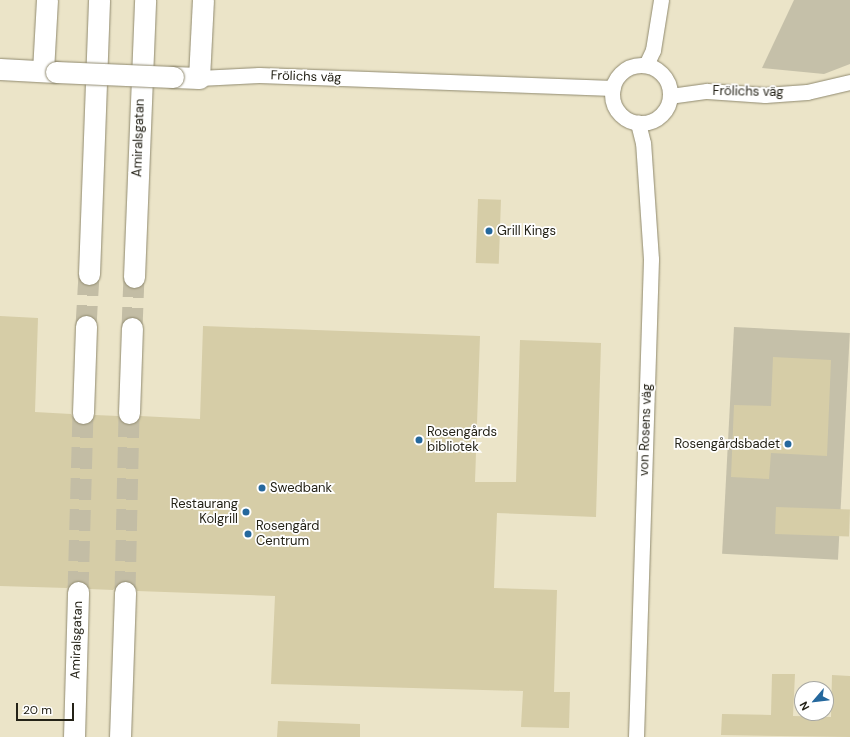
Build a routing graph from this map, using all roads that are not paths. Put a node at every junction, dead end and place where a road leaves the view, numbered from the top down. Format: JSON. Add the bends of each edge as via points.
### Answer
{"nodes":[{"id":1,"x":47,"y":0,"type":"edge"},
{"id":2,"x":99,"y":0,"type":"edge"},
{"id":3,"x":145,"y":0,"type":"edge"},
{"id":4,"x":203,"y":0,"type":"edge"},
{"id":5,"x":661,"y":0,"type":"edge"},
{"id":6,"x":646,"y":66,"type":"junction"},
{"id":7,"x":0,"y":69,"type":"edge"},
{"id":8,"x":50,"y":71,"type":"junction"},
{"id":9,"x":199,"y":78,"type":"junction"},
{"id":10,"x":850,"y":82,"type":"edge"},
{"id":11,"x":613,"y":88,"type":"junction"},
{"id":12,"x":670,"y":96,"type":"junction"},
{"id":13,"x":638,"y":123,"type":"junction"},
{"id":14,"x":89,"y":274,"type":"tunnel mouth"},
{"id":15,"x":134,"y":277,"type":"tunnel mouth"},
{"id":16,"x":86,"y":326,"type":"tunnel mouth"},
{"id":17,"x":132,"y":328,"type":"tunnel mouth"},
{"id":18,"x":83,"y":412,"type":"tunnel mouth"},
{"id":19,"x":129,"y":413,"type":"tunnel mouth"},
{"id":20,"x":78,"y":592,"type":"tunnel mouth"},
{"id":21,"x":124,"y":592,"type":"tunnel mouth"},
{"id":22,"x":74,"y":737,"type":"edge"},
{"id":23,"x":120,"y":737,"type":"edge"},
{"id":24,"x":636,"y":737,"type":"edge"}],
"edges":[{"from":1,"to":8,"type":"main road"},
{"from":2,"to":14,"type":"main road"},
{"from":3,"to":15,"type":"main road","name":"Amiralsgatan"},
{"from":4,"to":9,"type":"main road"},
{"from":5,"to":6,"type":"street","via":[[653,50]]},
{"from":6,"to":11,"type":"street","via":[[635,66],[625,70],[617,78]]},
{"from":6,"to":12,"type":"street","via":[[663,76]]},
{"from":7,"to":8,"type":"main road","name":"Frölichs väg"},
{"from":8,"to":9,"type":"main road","name":"Frölichs väg","bridge":true},
{"from":9,"to":11,"type":"street","name":"Frölichs väg","via":[[258,75]]},
{"from":10,"to":12,"type":"street","name":"Frölichs väg","via":[[807,92],[779,94],[708,91]]},
{"from":11,"to":13,"type":"street","via":[[612,98],[621,115]]},
{"from":12,"to":13,"type":"street","via":[[663,113],[656,119]]},
{"from":13,"to":24,"type":"street","name":"von Rosens väg","via":[[642,143],[651,259]]},
{"from":16,"to":18,"type":"main road"},
{"from":17,"to":19,"type":"main road"},
{"from":20,"to":22,"type":"main road","name":"Amiralsgatan"},
{"from":21,"to":23,"type":"main road"}]}
